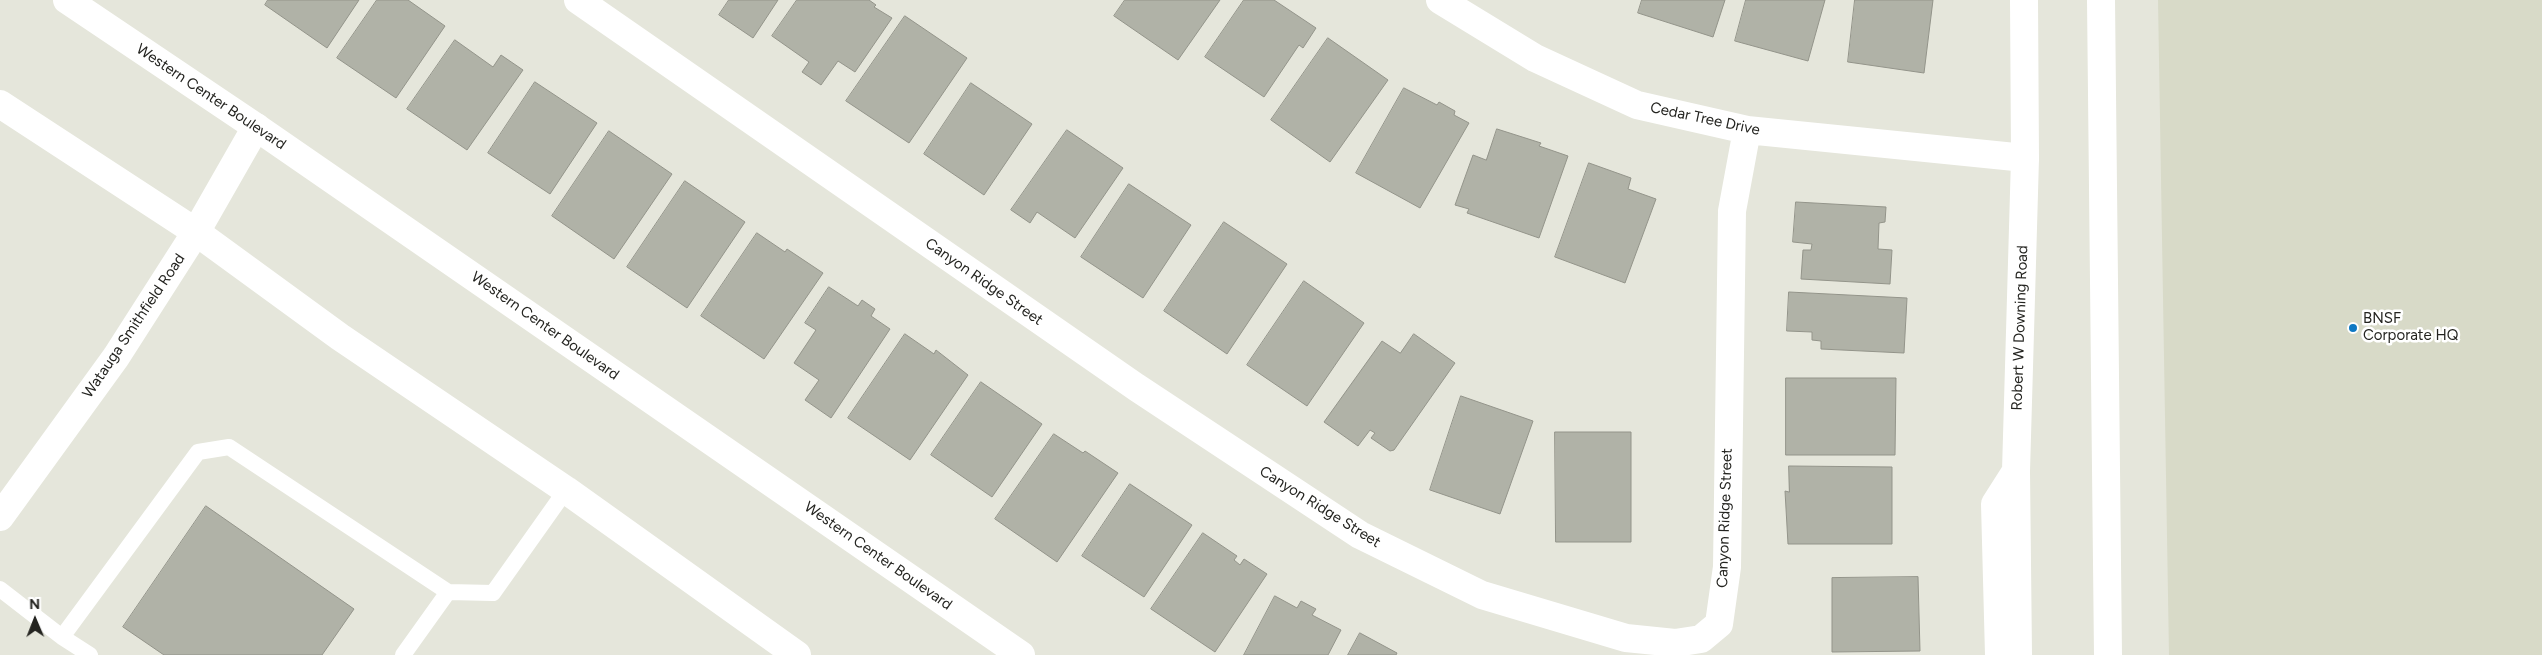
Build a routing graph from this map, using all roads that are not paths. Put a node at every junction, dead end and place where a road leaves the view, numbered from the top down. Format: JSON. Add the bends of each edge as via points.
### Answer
{"nodes":[{"id":1,"x":67,"y":0,"type":"edge"},
{"id":2,"x":578,"y":0,"type":"edge"},
{"id":3,"x":1440,"y":0,"type":"edge"},
{"id":4,"x":2024,"y":0,"type":"edge"},
{"id":5,"x":2101,"y":0,"type":"edge"},
{"id":6,"x":0,"y":104,"type":"edge"},
{"id":7,"x":256,"y":126,"type":"junction"},
{"id":8,"x":1747,"y":130,"type":"junction"},
{"id":9,"x":2025,"y":158,"type":"junction"},
{"id":10,"x":196,"y":232,"type":"junction"},
{"id":11,"x":2016,"y":471,"type":"junction"},
{"id":12,"x":566,"y":490,"type":"junction"},
{"id":13,"x":0,"y":518,"type":"edge"},
{"id":14,"x":0,"y":589,"type":"edge"},
{"id":15,"x":448,"y":592,"type":"junction"},
{"id":16,"x":62,"y":636,"type":"junction"},
{"id":17,"x":90,"y":655,"type":"edge"},
{"id":18,"x":403,"y":655,"type":"edge"},
{"id":19,"x":797,"y":655,"type":"edge"},
{"id":20,"x":1021,"y":655,"type":"edge"},
{"id":21,"x":1999,"y":655,"type":"edge"},
{"id":22,"x":2018,"y":655,"type":"edge"},
{"id":23,"x":2108,"y":655,"type":"edge"}],
"edges":[{"from":1,"to":7,"type":"main road","name":"Western Center Boulevard"},
{"from":2,"to":8,"type":"main road","name":"Canyon Ridge Street","via":[[1136,387],[1360,535],[1482,595],[1626,638],[1674,643],[1701,639],[1719,624],[1726,567],[1732,212]]},
{"from":3,"to":8,"type":"main road","name":"Cedar Tree Drive","via":[[1535,58],[1637,105]]},
{"from":4,"to":9,"type":"main road","name":"Robert W Downing Road"},
{"from":5,"to":23,"type":"main road"},
{"from":6,"to":10,"type":"main road"},
{"from":7,"to":10,"type":"main road","name":"Watauga Smithfield Road"},
{"from":7,"to":20,"type":"main road","name":"Western Center Boulevard"},
{"from":8,"to":9,"type":"main road","name":"Cedar Tree Drive"},
{"from":9,"to":11,"type":"main road","name":"Robert W Downing Road"},
{"from":10,"to":12,"type":"main road","via":[[340,337]]},
{"from":10,"to":13,"type":"main road","name":"Watauga Smithfield Road","via":[[116,357]]},
{"from":11,"to":21,"type":"main road","via":[[1995,504]]},
{"from":11,"to":22,"type":"main road","name":"Robert W Downing Road"},
{"from":12,"to":15,"type":"lane","via":[[493,592]]},
{"from":12,"to":19,"type":"main road"},
{"from":14,"to":16,"type":"lane"},
{"from":15,"to":16,"type":"lane","via":[[229,447],[198,452]]},
{"from":15,"to":18,"type":"lane"},
{"from":16,"to":17,"type":"lane"}]}
